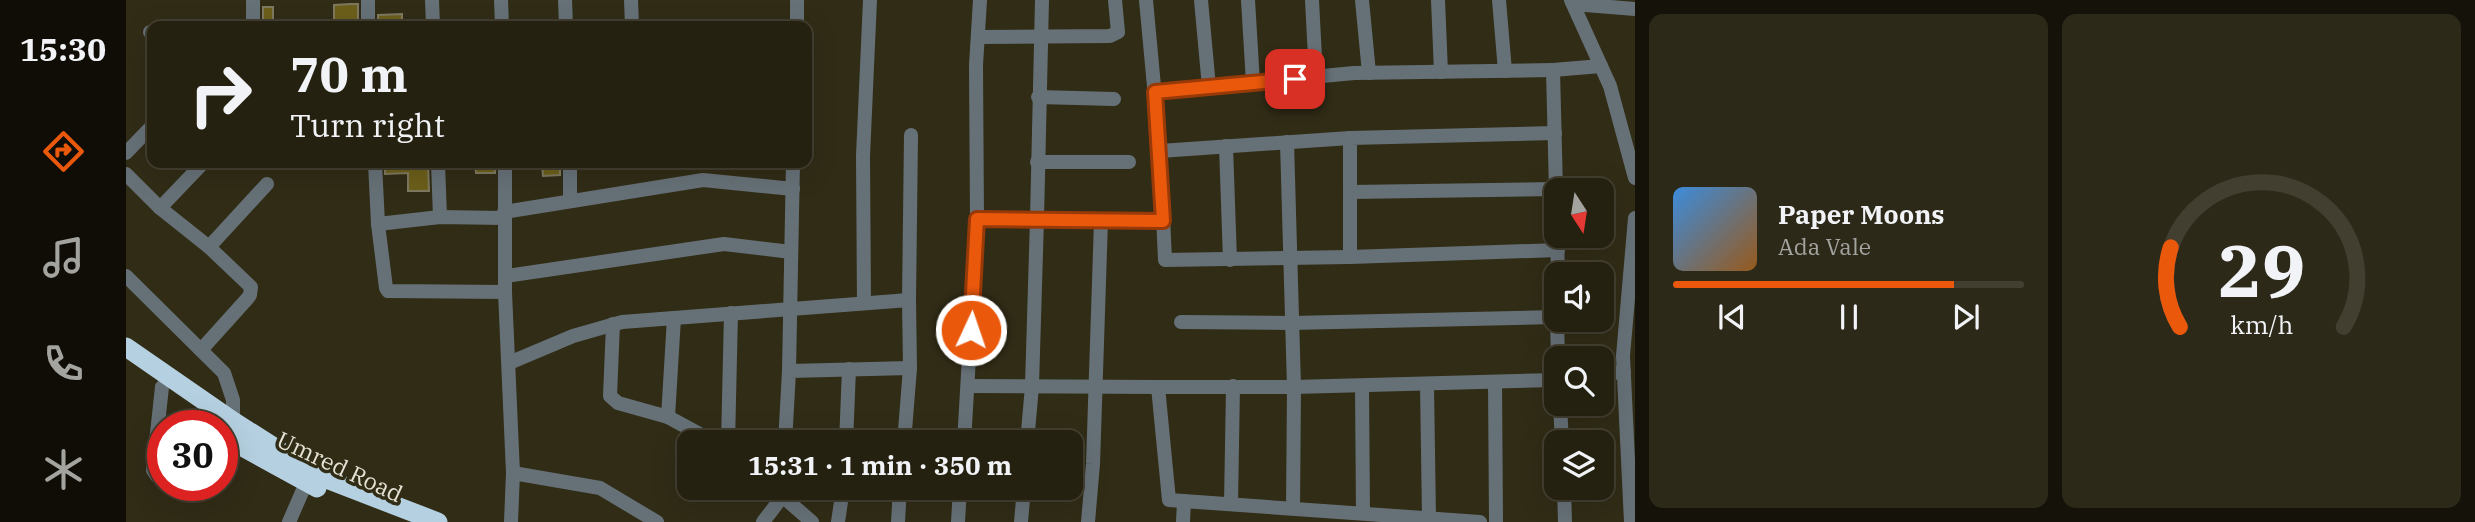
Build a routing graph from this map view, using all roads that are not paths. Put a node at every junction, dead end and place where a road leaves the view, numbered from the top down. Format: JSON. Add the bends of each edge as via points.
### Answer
{"nodes":[{"id":1,"x":253,"y":0,"type":"edge"},
{"id":2,"x":368,"y":0,"type":"edge"},
{"id":3,"x":432,"y":0,"type":"edge"},
{"id":4,"x":501,"y":0,"type":"edge"},
{"id":5,"x":565,"y":0,"type":"edge"},
{"id":6,"x":631,"y":0,"type":"edge"},
{"id":7,"x":797,"y":0,"type":"edge"},
{"id":8,"x":870,"y":0,"type":"edge"},
{"id":9,"x":980,"y":0,"type":"edge"},
{"id":10,"x":1042,"y":0,"type":"edge"},
{"id":11,"x":1115,"y":0,"type":"edge"},
{"id":12,"x":1146,"y":0,"type":"edge"},
{"id":13,"x":1201,"y":0,"type":"edge"},
{"id":14,"x":1248,"y":0,"type":"edge"},
{"id":15,"x":1312,"y":0,"type":"edge"},
{"id":16,"x":1362,"y":0,"type":"edge"},
{"id":17,"x":1438,"y":0,"type":"edge"},
{"id":18,"x":1499,"y":0,"type":"edge"},
{"id":19,"x":1572,"y":2,"type":"edge"},
{"id":20,"x":1635,"y":9,"type":"edge"},
{"id":21,"x":253,"y":21,"type":"edge"},
{"id":22,"x":368,"y":21,"type":"edge"},
{"id":23,"x":433,"y":21,"type":"edge"},
{"id":24,"x":502,"y":21,"type":"edge"},
{"id":25,"x":566,"y":21,"type":"edge"},
{"id":26,"x":632,"y":21,"type":"edge"},
{"id":27,"x":797,"y":21,"type":"edge"},
{"id":28,"x":978,"y":37,"type":"junction"},
{"id":29,"x":1041,"y":38,"type":"junction"},
{"id":30,"x":1601,"y":66,"type":"junction"},
{"id":31,"x":1553,"y":70,"type":"junction"},
{"id":32,"x":1505,"y":71,"type":"junction"},
{"id":33,"x":1441,"y":72,"type":"junction"},
{"id":34,"x":1369,"y":73,"type":"junction"},
{"id":35,"x":1316,"y":77,"type":"junction"},
{"id":36,"x":1253,"y":83,"type":"junction"},
{"id":37,"x":1209,"y":87,"type":"junction"},
{"id":38,"x":1155,"y":92,"type":"junction"},
{"id":39,"x":1038,"y":97,"type":"junction"},
{"id":40,"x":1114,"y":99,"type":"dead end"},
{"id":41,"x":147,"y":131,"type":"edge"},
{"id":42,"x":1555,"y":133,"type":"junction"},
{"id":43,"x":911,"y":135,"type":"dead end"},
{"id":44,"x":1350,"y":138,"type":"junction"},
{"id":45,"x":1287,"y":142,"type":"junction"},
{"id":46,"x":1226,"y":146,"type":"junction"},
{"id":47,"x":1160,"y":151,"type":"junction"},
{"id":48,"x":126,"y":153,"type":"edge"},
{"id":49,"x":1037,"y":162,"type":"junction"},
{"id":50,"x":1129,"y":162,"type":"dead end"},
{"id":51,"x":198,"y":168,"type":"edge"},
{"id":52,"x":375,"y":168,"type":"edge"},
{"id":53,"x":438,"y":168,"type":"edge"},
{"id":54,"x":505,"y":168,"type":"edge"},
{"id":55,"x":570,"y":168,"type":"edge"},
{"id":56,"x":793,"y":168,"type":"edge"},
{"id":57,"x":126,"y":174,"type":"edge"},
{"id":58,"x":1556,"y":178,"type":"edge"},
{"id":59,"x":1635,"y":178,"type":"edge"},
{"id":60,"x":267,"y":184,"type":"dead end"},
{"id":61,"x":793,"y":189,"type":"junction"},
{"id":62,"x":1544,"y":190,"type":"edge"},
{"id":63,"x":1350,"y":191,"type":"junction"},
{"id":64,"x":570,"y":201,"type":"junction"},
{"id":65,"x":160,"y":208,"type":"junction"},
{"id":66,"x":504,"y":215,"type":"junction"},
{"id":67,"x":440,"y":217,"type":"junction"},
{"id":68,"x":1635,"y":218,"type":"edge"},
{"id":69,"x":977,"y":219,"type":"junction"},
{"id":70,"x":1037,"y":219,"type":"junction"},
{"id":71,"x":1101,"y":221,"type":"junction"},
{"id":72,"x":1163,"y":221,"type":"junction"},
{"id":73,"x":378,"y":224,"type":"junction"},
{"id":74,"x":1544,"y":244,"type":"edge"},
{"id":75,"x":209,"y":247,"type":"junction"},
{"id":76,"x":791,"y":252,"type":"junction"},
{"id":77,"x":1350,"y":257,"type":"junction"},
{"id":78,"x":1290,"y":258,"type":"junction"},
{"id":79,"x":1230,"y":260,"type":"junction"},
{"id":80,"x":126,"y":276,"type":"edge"},
{"id":81,"x":506,"y":276,"type":"junction"},
{"id":82,"x":505,"y":292,"type":"junction"},
{"id":83,"x":909,"y":300,"type":"junction"},
{"id":84,"x":864,"y":303,"type":"junction"},
{"id":85,"x":790,"y":309,"type":"junction"},
{"id":86,"x":731,"y":313,"type":"junction"},
{"id":87,"x":674,"y":318,"type":"junction"},
{"id":88,"x":1544,"y":319,"type":"edge"},
{"id":89,"x":1181,"y":322,"type":"dead end"},
{"id":90,"x":1291,"y":323,"type":"junction"},
{"id":91,"x":613,"y":324,"type":"junction"},
{"id":92,"x":126,"y":347,"type":"edge"},
{"id":93,"x":201,"y":350,"type":"junction"},
{"id":94,"x":1629,"y":357,"type":"edge"},
{"id":95,"x":126,"y":361,"type":"edge"},
{"id":96,"x":509,"y":363,"type":"junction"},
{"id":97,"x":910,"y":368,"type":"junction"},
{"id":98,"x":849,"y":369,"type":"junction"},
{"id":99,"x":789,"y":371,"type":"junction"},
{"id":100,"x":1624,"y":372,"type":"junction"},
{"id":101,"x":1614,"y":373,"type":"edge"},
{"id":102,"x":1544,"y":380,"type":"edge"},
{"id":103,"x":1495,"y":382,"type":"junction"},
{"id":104,"x":1427,"y":385,"type":"junction"},
{"id":105,"x":968,"y":386,"type":"junction"},
{"id":106,"x":1031,"y":386,"type":"junction"},
{"id":107,"x":1233,"y":386,"type":"junction"},
{"id":108,"x":1363,"y":386,"type":"junction"},
{"id":109,"x":162,"y":387,"type":"junction"},
{"id":110,"x":1094,"y":387,"type":"junction"},
{"id":111,"x":1158,"y":387,"type":"junction"},
{"id":112,"x":1294,"y":387,"type":"junction"},
{"id":113,"x":161,"y":410,"type":"edge"},
{"id":114,"x":197,"y":410,"type":"edge"},
{"id":115,"x":202,"y":410,"type":"edge"},
{"id":116,"x":228,"y":410,"type":"edge"},
{"id":117,"x":668,"y":417,"type":"junction"},
{"id":118,"x":692,"y":430,"type":"edge"},
{"id":119,"x":728,"y":430,"type":"edge"},
{"id":120,"x":786,"y":430,"type":"edge"},
{"id":121,"x":847,"y":430,"type":"edge"},
{"id":122,"x":905,"y":430,"type":"edge"},
{"id":123,"x":965,"y":430,"type":"edge"},
{"id":124,"x":1028,"y":430,"type":"edge"},
{"id":125,"x":238,"y":434,"type":"edge"},
{"id":126,"x":238,"y":442,"type":"edge"},
{"id":127,"x":513,"y":472,"type":"junction"},
{"id":128,"x":306,"y":483,"type":"junction"},
{"id":129,"x":774,"y":500,"type":"edge"},
{"id":130,"x":789,"y":500,"type":"edge"},
{"id":131,"x":841,"y":500,"type":"edge"},
{"id":132,"x":899,"y":500,"type":"edge"},
{"id":133,"x":959,"y":500,"type":"edge"},
{"id":134,"x":1023,"y":500,"type":"edge"},
{"id":135,"x":1564,"y":500,"type":"edge"},
{"id":136,"x":1184,"y":501,"type":"junction"},
{"id":137,"x":1231,"y":504,"type":"junction"},
{"id":138,"x":1293,"y":508,"type":"junction"},
{"id":139,"x":1363,"y":513,"type":"junction"},
{"id":140,"x":1429,"y":518,"type":"junction"},
{"id":141,"x":289,"y":522,"type":"edge"},
{"id":142,"x":403,"y":522,"type":"edge"},
{"id":143,"x":438,"y":522,"type":"edge"},
{"id":144,"x":511,"y":522,"type":"edge"},
{"id":145,"x":657,"y":522,"type":"edge"},
{"id":146,"x":763,"y":522,"type":"edge"},
{"id":147,"x":812,"y":522,"type":"edge"},
{"id":148,"x":838,"y":522,"type":"edge"},
{"id":149,"x":898,"y":522,"type":"edge"},
{"id":150,"x":958,"y":522,"type":"edge"},
{"id":151,"x":1021,"y":522,"type":"edge"},
{"id":152,"x":1088,"y":522,"type":"edge"},
{"id":153,"x":1183,"y":522,"type":"edge"},
{"id":154,"x":1471,"y":522,"type":"edge"},
{"id":155,"x":1480,"y":522,"type":"edge"},
{"id":156,"x":1496,"y":522,"type":"edge"},
{"id":157,"x":1565,"y":522,"type":"edge"},
{"id":158,"x":1631,"y":522,"type":"edge"}],
"edges":[{"from":1,"to":21,"type":"street"},
{"from":2,"to":22,"type":"street"},
{"from":3,"to":23,"type":"street"},
{"from":4,"to":24,"type":"street"},
{"from":5,"to":25,"type":"street"},
{"from":6,"to":26,"type":"street"},
{"from":7,"to":27,"type":"street"},
{"from":8,"to":84,"type":"street","via":[[863,156]]},
{"from":9,"to":28,"type":"street"},
{"from":10,"to":29,"type":"street"},
{"from":11,"to":29,"type":"street","via":[[1118,32]]},
{"from":12,"to":38,"type":"street"},
{"from":13,"to":37,"type":"street"},
{"from":14,"to":36,"type":"street"},
{"from":15,"to":35,"type":"street"},
{"from":16,"to":34,"type":"street"},
{"from":17,"to":33,"type":"street"},
{"from":18,"to":32,"type":"street"},
{"from":19,"to":20,"type":"street"},
{"from":19,"to":30,"type":"street"},
{"from":28,"to":29,"type":"street"},
{"from":28,"to":69,"type":"street"},
{"from":29,"to":39,"type":"street"},
{"from":30,"to":31,"type":"street"},
{"from":30,"to":59,"type":"street"},
{"from":31,"to":32,"type":"street"},
{"from":31,"to":42,"type":"street"},
{"from":32,"to":33,"type":"street"},
{"from":33,"to":34,"type":"street"},
{"from":34,"to":35,"type":"street"},
{"from":35,"to":36,"type":"street"},
{"from":36,"to":37,"type":"street"},
{"from":37,"to":38,"type":"street"},
{"from":38,"to":47,"type":"street"},
{"from":39,"to":40,"type":"street"},
{"from":39,"to":49,"type":"street"},
{"from":41,"to":48,"type":"street"},
{"from":42,"to":44,"type":"street"},
{"from":42,"to":58,"type":"street"},
{"from":43,"to":83,"type":"street"},
{"from":44,"to":45,"type":"street"},
{"from":44,"to":63,"type":"street"},
{"from":45,"to":46,"type":"street"},
{"from":45,"to":78,"type":"street"},
{"from":46,"to":47,"type":"street"},
{"from":46,"to":79,"type":"street"},
{"from":47,"to":72,"type":"street"},
{"from":49,"to":50,"type":"street"},
{"from":49,"to":70,"type":"street"},
{"from":51,"to":65,"type":"street"},
{"from":52,"to":73,"type":"street"},
{"from":53,"to":67,"type":"street"},
{"from":54,"to":66,"type":"street"},
{"from":55,"to":64,"type":"street"},
{"from":56,"to":61,"type":"street"},
{"from":57,"to":65,"type":"street"},
{"from":60,"to":75,"type":"street"},
{"from":61,"to":64,"type":"street","via":[[703,180]]},
{"from":61,"to":76,"type":"street"},
{"from":62,"to":63,"type":"street"},
{"from":63,"to":77,"type":"street"},
{"from":64,"to":66,"type":"street"},
{"from":65,"to":75,"type":"street"},
{"from":66,"to":67,"type":"street"},
{"from":66,"to":81,"type":"street"},
{"from":67,"to":73,"type":"street"},
{"from":68,"to":94,"type":"street"},
{"from":69,"to":70,"type":"street"},
{"from":69,"to":105,"type":"street"},
{"from":70,"to":71,"type":"street"},
{"from":70,"to":106,"type":"street"},
{"from":71,"to":72,"type":"street"},
{"from":71,"to":110,"type":"street"},
{"from":72,"to":79,"type":"street","via":[[1166,260]]},
{"from":73,"to":82,"type":"street","via":[[388,291]]},
{"from":74,"to":77,"type":"street"},
{"from":75,"to":93,"type":"street","via":[[251,291]]},
{"from":76,"to":81,"type":"street","via":[[724,244]]},
{"from":76,"to":85,"type":"street"},
{"from":77,"to":78,"type":"street"},
{"from":78,"to":79,"type":"street"},
{"from":78,"to":90,"type":"street"},
{"from":80,"to":93,"type":"street"},
{"from":81,"to":82,"type":"street"},
{"from":82,"to":96,"type":"street"},
{"from":83,"to":84,"type":"street"},
{"from":83,"to":97,"type":"street"},
{"from":84,"to":85,"type":"street"},
{"from":85,"to":86,"type":"street"},
{"from":85,"to":99,"type":"street"},
{"from":86,"to":87,"type":"street"},
{"from":86,"to":119,"type":"street"},
{"from":87,"to":91,"type":"street"},
{"from":87,"to":117,"type":"street"},
{"from":88,"to":90,"type":"street"},
{"from":89,"to":90,"type":"street"},
{"from":90,"to":112,"type":"street"},
{"from":91,"to":96,"type":"street"},
{"from":91,"to":117,"type":"street","via":[[610,396],[618,403]]},
{"from":92,"to":115,"type":"highway"},
{"from":93,"to":116,"type":"street","via":[[224,373],[233,400]]},
{"from":94,"to":100,"type":"street"},
{"from":95,"to":109,"type":"highway","name":"Umred Road"},
{"from":96,"to":127,"type":"street"},
{"from":97,"to":98,"type":"street"},
{"from":97,"to":122,"type":"street"},
{"from":98,"to":99,"type":"street"},
{"from":98,"to":121,"type":"street"},
{"from":99,"to":120,"type":"street"},
{"from":100,"to":101,"type":"street"},
{"from":100,"to":158,"type":"street"},
{"from":102,"to":103,"type":"street"},
{"from":103,"to":104,"type":"street"},
{"from":103,"to":156,"type":"street"},
{"from":104,"to":108,"type":"street"},
{"from":104,"to":140,"type":"street"},
{"from":105,"to":106,"type":"street"},
{"from":105,"to":123,"type":"street"},
{"from":106,"to":110,"type":"street"},
{"from":106,"to":124,"type":"street"},
{"from":107,"to":111,"type":"street"},
{"from":107,"to":112,"type":"street"},
{"from":107,"to":137,"type":"street"},
{"from":108,"to":112,"type":"street"},
{"from":108,"to":139,"type":"street"},
{"from":109,"to":113,"type":"street"},
{"from":109,"to":114,"type":"highway","name":"Umred Road"},
{"from":110,"to":111,"type":"street"},
{"from":110,"to":152,"type":"street"},
{"from":111,"to":136,"type":"street","via":[[1169,499]]},
{"from":112,"to":138,"type":"street"},
{"from":117,"to":118,"type":"street"},
{"from":125,"to":143,"type":"highway","via":[[321,477]]},
{"from":126,"to":128,"type":"highway","name":"Umred Road"},
{"from":127,"to":144,"type":"street"},
{"from":127,"to":145,"type":"street","via":[[600,488]]},
{"from":128,"to":141,"type":"street"},
{"from":128,"to":142,"type":"highway","name":"Umred Road"},
{"from":129,"to":146,"type":"street"},
{"from":130,"to":147,"type":"street"},
{"from":131,"to":148,"type":"street"},
{"from":132,"to":149,"type":"street"},
{"from":133,"to":150,"type":"street"},
{"from":134,"to":151,"type":"street"},
{"from":135,"to":157,"type":"street"},
{"from":136,"to":137,"type":"street"},
{"from":136,"to":153,"type":"street"},
{"from":137,"to":138,"type":"street"},
{"from":138,"to":139,"type":"street"},
{"from":139,"to":140,"type":"street"},
{"from":140,"to":154,"type":"street"},
{"from":154,"to":155,"type":"street"}]}
